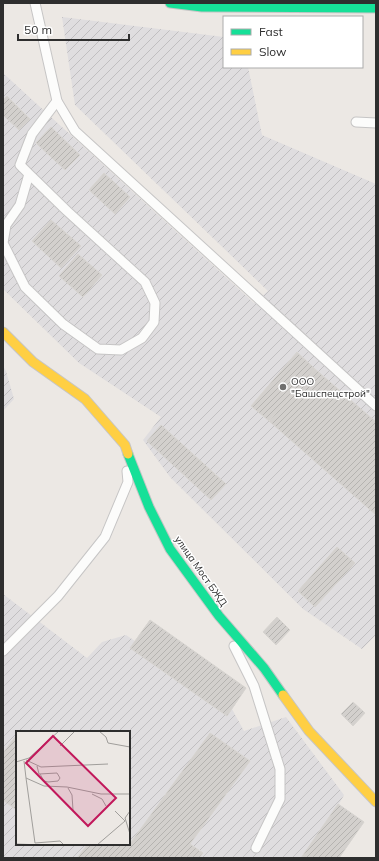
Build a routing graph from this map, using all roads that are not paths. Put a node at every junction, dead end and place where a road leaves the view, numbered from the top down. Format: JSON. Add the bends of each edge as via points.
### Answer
{"nodes":[{"id":1,"x":35,"y":3,"type":"edge"},
{"id":2,"x":170,"y":3,"type":"edge"},
{"id":3,"x":376,"y":8,"type":"edge"},
{"id":4,"x":57,"y":101,"type":"junction"},
{"id":5,"x":356,"y":122,"type":"dead end"},
{"id":6,"x":376,"y":123,"type":"edge"},
{"id":7,"x":29,"y":174,"type":"junction"},
{"id":8,"x":3,"y":332,"type":"edge"},
{"id":9,"x":376,"y":406,"type":"edge"},
{"id":10,"x":125,"y":445,"type":"junction"},
{"id":11,"x":219,"y":616,"type":"junction"},
{"id":12,"x":3,"y":651,"type":"edge"},
{"id":13,"x":376,"y":802,"type":"edge"},
{"id":14,"x":256,"y":848,"type":"dead end"}],
"edges":[{"from":1,"to":4,"type":"lane"},
{"from":2,"to":3,"type":"street","via":[[202,7]]},
{"from":4,"to":7,"type":"lane","via":[[32,134],[20,165]]},
{"from":4,"to":9,"type":"lane","via":[[75,131]]},
{"from":5,"to":6,"type":"lane"},
{"from":7,"to":7,"type":"lane","via":[[145,282],[155,303],[154,322],[142,338],[121,350],[98,349],[64,324],[24,287],[3,243],[6,225],[20,205]]},
{"from":8,"to":10,"type":"street","name":"улица Мост БЖД","via":[[33,362],[85,400]]},
{"from":10,"to":11,"type":"street","name":"улица Мост БЖД","via":[[149,506],[170,549]]},
{"from":10,"to":12,"type":"lane","via":[[128,482],[105,536],[58,596]]},
{"from":11,"to":13,"type":"street","name":"улица Мост БЖД","via":[[264,668],[309,731]]},
{"from":11,"to":14,"type":"lane","via":[[254,686],[280,770],[280,799]]}]}
